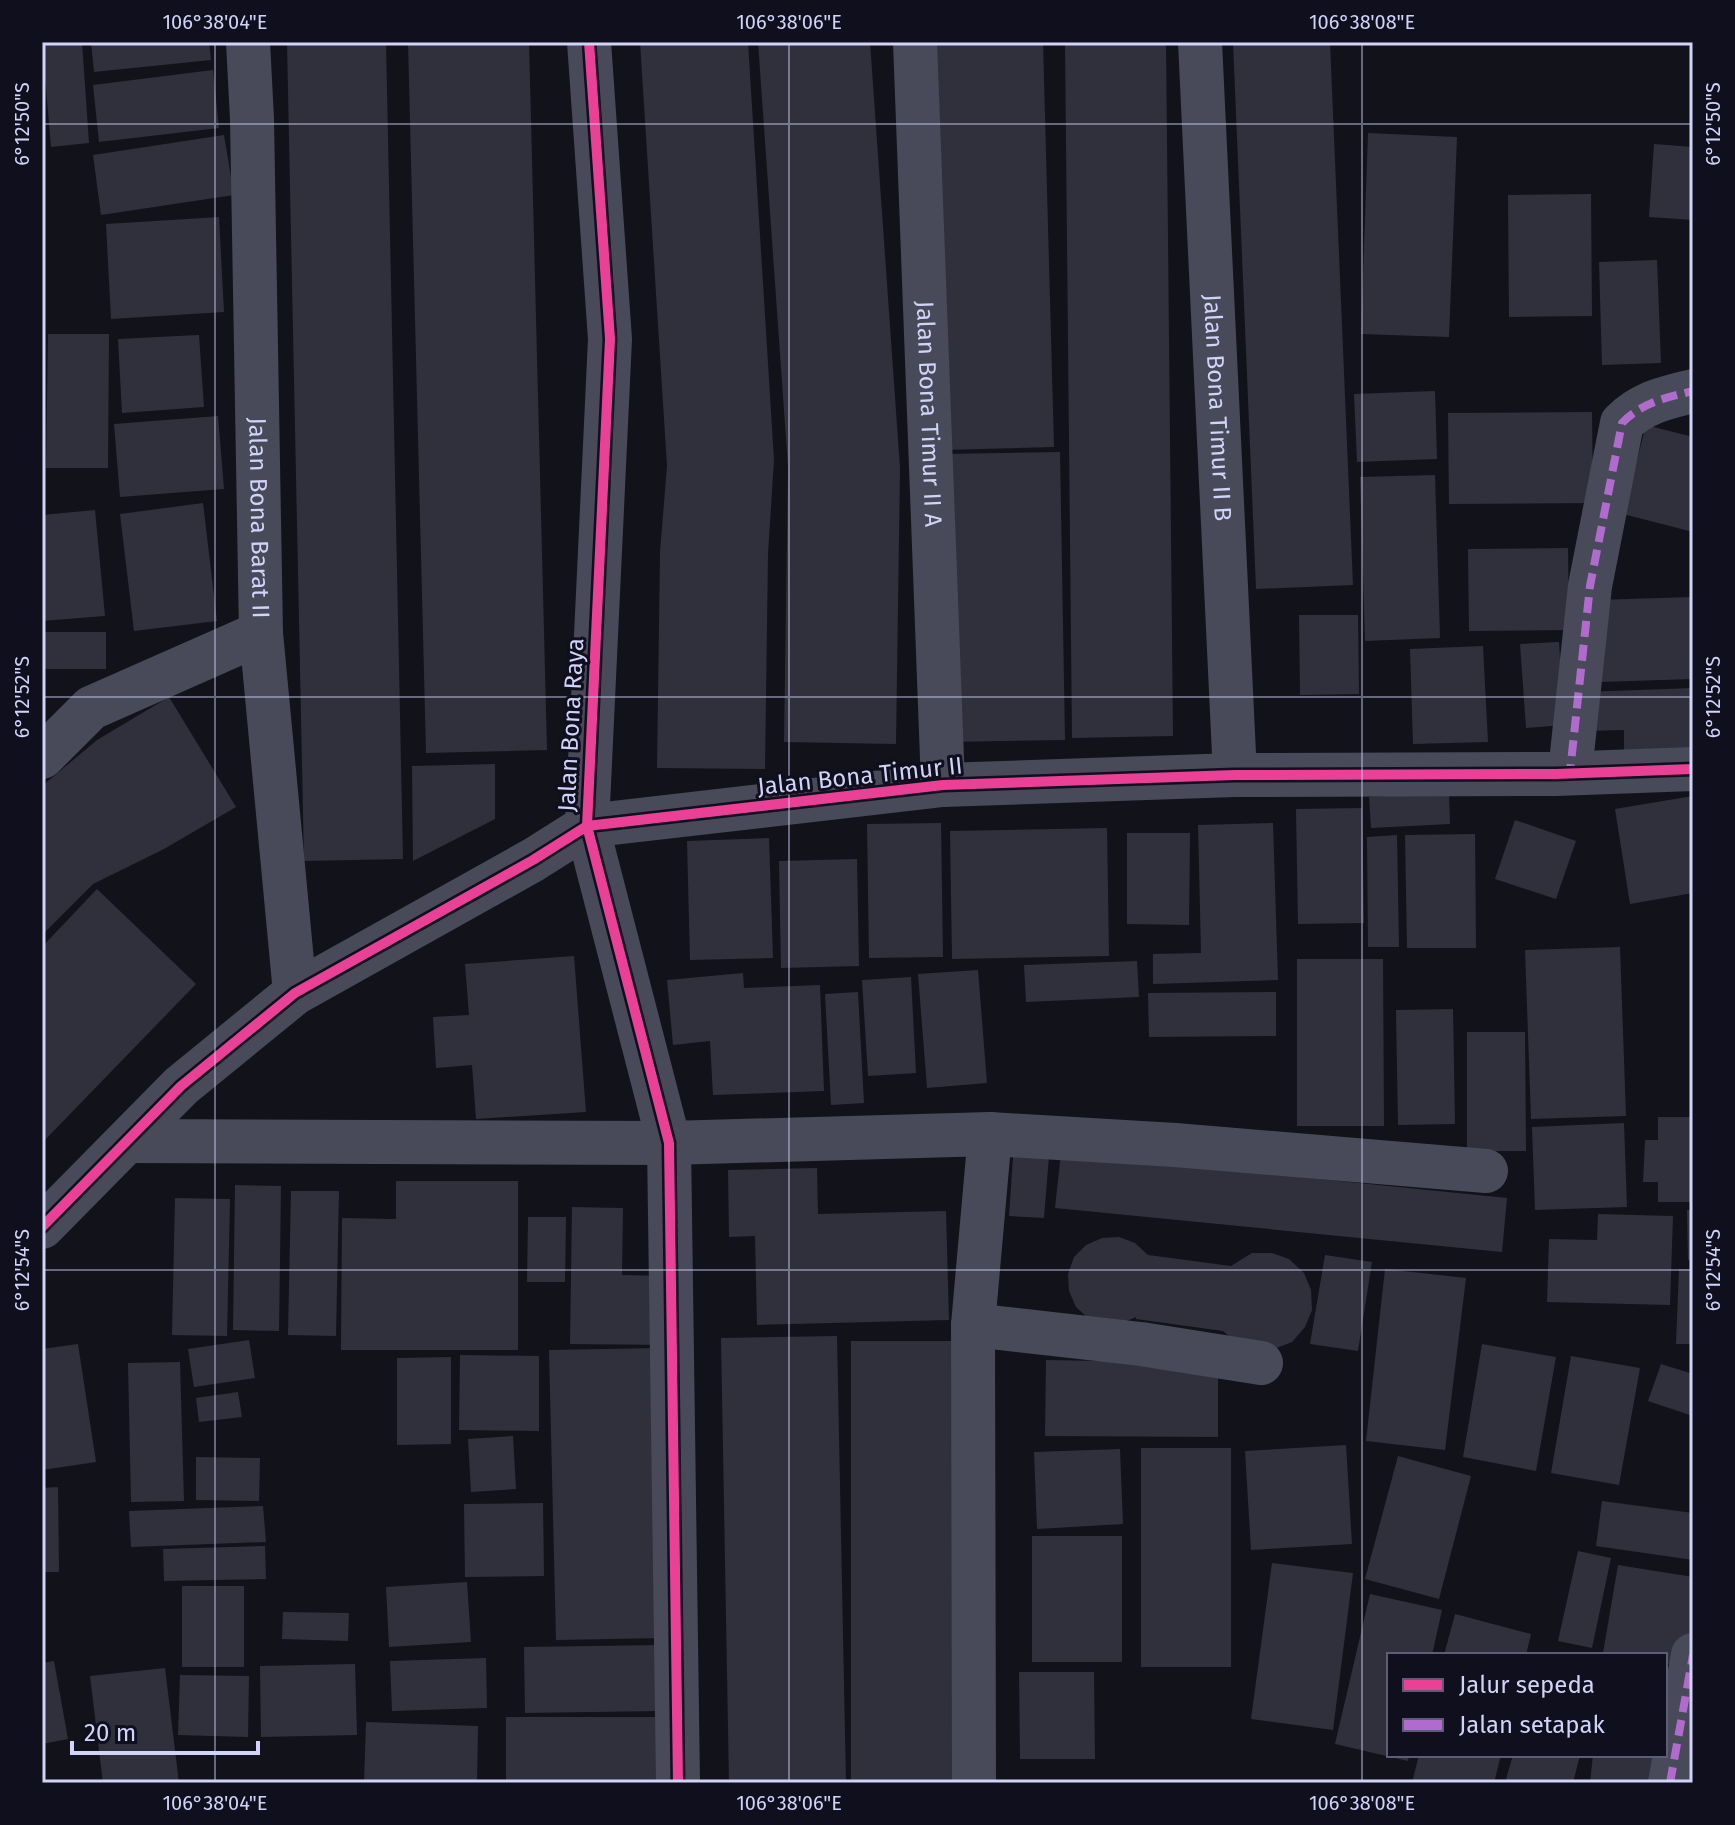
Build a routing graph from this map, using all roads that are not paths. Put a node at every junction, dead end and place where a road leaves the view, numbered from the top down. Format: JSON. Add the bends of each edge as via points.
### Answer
{"nodes":[{"id":1,"x":248,"y":42,"type":"edge"},
{"id":2,"x":589,"y":42,"type":"edge"},
{"id":3,"x":915,"y":42,"type":"edge"},
{"id":4,"x":1200,"y":42,"type":"edge"},
{"id":5,"x":1693,"y":391,"type":"edge"},
{"id":6,"x":261,"y":633,"type":"junction"},
{"id":7,"x":91,"y":708,"type":"junction"},
{"id":8,"x":42,"y":710,"type":"edge"},
{"id":9,"x":42,"y":757,"type":"edge"},
{"id":10,"x":1693,"y":769,"type":"edge"},
{"id":11,"x":1570,"y":772,"type":"junction"},
{"id":12,"x":1235,"y":775,"type":"junction"},
{"id":13,"x":943,"y":785,"type":"junction"},
{"id":14,"x":587,"y":826,"type":"junction"},
{"id":15,"x":295,"y":993,"type":"junction"},
{"id":16,"x":990,"y":1134,"type":"junction"},
{"id":17,"x":128,"y":1141,"type":"junction"},
{"id":18,"x":669,"y":1143,"type":"junction"},
{"id":19,"x":1486,"y":1171,"type":"dead end"},
{"id":20,"x":42,"y":1227,"type":"edge"},
{"id":21,"x":973,"y":1325,"type":"junction"},
{"id":22,"x":1261,"y":1363,"type":"dead end"},
{"id":23,"x":1693,"y":1655,"type":"edge"},
{"id":24,"x":678,"y":1783,"type":"edge"},
{"id":25,"x":974,"y":1783,"type":"edge"},
{"id":26,"x":1670,"y":1783,"type":"edge"}],
"edges":[{"from":1,"to":6,"type":"street","name":"Jalan Bona Barat II"},
{"from":2,"to":14,"type":"street","name":"Jalan Bona Raya","via":[[610,339]]},
{"from":3,"to":13,"type":"street","name":"Jalan Bona Timur II A"},
{"from":4,"to":12,"type":"street","name":"Jalan Bona Timur II B"},
{"from":5,"to":11,"type":"street","via":[[1649,402],[1622,423],[1590,586]]},
{"from":6,"to":7,"type":"street"},
{"from":6,"to":15,"type":"street","name":"Jalan Bona Barat II"},
{"from":7,"to":8,"type":"street"},
{"from":7,"to":9,"type":"street"},
{"from":10,"to":11,"type":"street","name":"Jalan Bona Timur II"},
{"from":11,"to":12,"type":"street","name":"Jalan Bona Timur II"},
{"from":12,"to":13,"type":"street","name":"Jalan Bona Timur II"},
{"from":13,"to":14,"type":"street","name":"Jalan Bona Timur II"},
{"from":14,"to":15,"type":"street","name":"Jalan Bona Raya"},
{"from":14,"to":18,"type":"street"},
{"from":15,"to":17,"type":"street","name":"Jalan Bona Raya","via":[[181,1086]]},
{"from":16,"to":18,"type":"street"},
{"from":16,"to":19,"type":"street"},
{"from":16,"to":21,"type":"street"},
{"from":17,"to":18,"type":"street"},
{"from":17,"to":20,"type":"street","name":"Jalan Bona Raya"},
{"from":18,"to":24,"type":"street"},
{"from":21,"to":22,"type":"street"},
{"from":21,"to":25,"type":"street"},
{"from":23,"to":26,"type":"street"}]}
